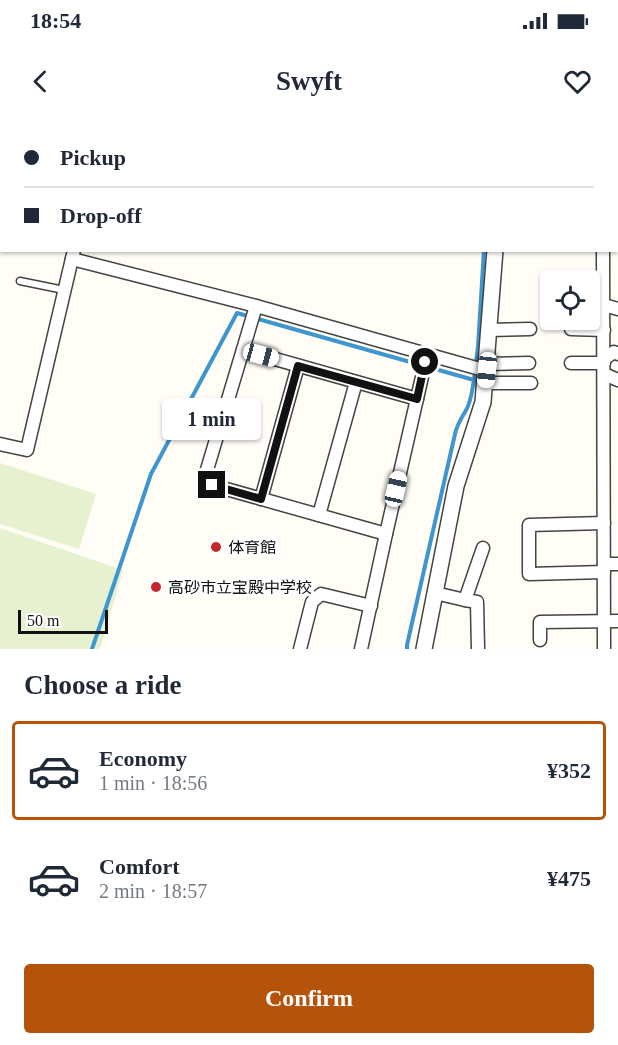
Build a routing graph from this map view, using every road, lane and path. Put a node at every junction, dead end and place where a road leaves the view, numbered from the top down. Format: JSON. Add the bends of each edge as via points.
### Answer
{"nodes":[{"id":1,"x":495,"y":252,"type":"edge"},
{"id":2,"x":603,"y":252,"type":"edge"},
{"id":3,"x":73,"y":255,"type":"edge"},
{"id":4,"x":20,"y":280,"type":"dead end"},
{"id":5,"x":65,"y":290,"type":"junction"},
{"id":6,"x":604,"y":305,"type":"junction"},
{"id":7,"x":256,"y":306,"type":"junction"},
{"id":8,"x":618,"y":309,"type":"edge"},
{"id":9,"x":530,"y":329,"type":"dead end"},
{"id":10,"x":489,"y":330,"type":"junction"},
{"id":11,"x":600,"y":330,"type":"edge"},
{"id":12,"x":604,"y":330,"type":"junction"},
{"id":13,"x":243,"y":350,"type":"junction"},
{"id":14,"x":618,"y":354,"type":"edge"},
{"id":15,"x":425,"y":363,"type":"junction"},
{"id":16,"x":529,"y":363,"type":"dead end"},
{"id":17,"x":572,"y":363,"type":"dead end"},
{"id":18,"x":604,"y":365,"type":"junction"},
{"id":19,"x":298,"y":366,"type":"junction"},
{"id":20,"x":486,"y":372,"type":"junction"},
{"id":21,"x":618,"y":380,"type":"edge"},
{"id":22,"x":356,"y":382,"type":"junction"},
{"id":23,"x":531,"y":383,"type":"dead end"},
{"id":24,"x":417,"y":399,"type":"junction"},
{"id":25,"x":604,"y":422,"type":"junction"},
{"id":26,"x":618,"y":427,"type":"edge"},
{"id":27,"x":0,"y":444,"type":"edge"},
{"id":28,"x":261,"y":499,"type":"junction"},
{"id":29,"x":319,"y":515,"type":"junction"},
{"id":30,"x":604,"y":523,"type":"junction"},
{"id":31,"x":386,"y":534,"type":"junction"},
{"id":32,"x":483,"y":548,"type":"dead end"},
{"id":33,"x":618,"y":564,"type":"edge"},
{"id":34,"x":604,"y":568,"type":"junction"},
{"id":35,"x":435,"y":593,"type":"junction"},
{"id":36,"x":465,"y":600,"type":"junction"},
{"id":37,"x":371,"y":606,"type":"junction"},
{"id":38,"x":604,"y":621,"type":"junction"},
{"id":39,"x":618,"y":621,"type":"edge"},
{"id":40,"x":540,"y":640,"type":"dead end"},
{"id":41,"x":300,"y":649,"type":"edge"},
{"id":42,"x":361,"y":649,"type":"edge"},
{"id":43,"x":424,"y":649,"type":"edge"},
{"id":44,"x":478,"y":649,"type":"edge"},
{"id":45,"x":604,"y":649,"type":"edge"}],
"edges":[{"from":1,"to":10,"type":"street"},
{"from":2,"to":6,"type":"street"},
{"from":3,"to":5,"type":"street"},
{"from":3,"to":7,"type":"street"},
{"from":4,"to":5,"type":"lane"},
{"from":5,"to":27,"type":"street","via":[[27,450]]},
{"from":6,"to":8,"type":"street"},
{"from":6,"to":12,"type":"street"},
{"from":7,"to":13,"type":"street"},
{"from":7,"to":15,"type":"street"},
{"from":9,"to":10,"type":"street"},
{"from":10,"to":20,"type":"street"},
{"from":11,"to":12,"type":"street"},
{"from":12,"to":18,"type":"street"},
{"from":13,"to":19,"type":"street"},
{"from":13,"to":28,"type":"street","via":[[206,473],[212,485]]},
{"from":14,"to":18,"type":"street","via":[[614,352]]},
{"from":15,"to":20,"type":"street"},
{"from":15,"to":24,"type":"street"},
{"from":16,"to":20,"type":"street"},
{"from":17,"to":18,"type":"street"},
{"from":18,"to":21,"type":"street"},
{"from":18,"to":25,"type":"street"},
{"from":19,"to":22,"type":"street"},
{"from":19,"to":28,"type":"street"},
{"from":20,"to":23,"type":"street"},
{"from":20,"to":35,"type":"street","via":[[483,402],[456,486]]},
{"from":22,"to":24,"type":"street"},
{"from":22,"to":29,"type":"street"},
{"from":24,"to":31,"type":"street"},
{"from":25,"to":26,"type":"street"},
{"from":25,"to":30,"type":"street"},
{"from":28,"to":29,"type":"street"},
{"from":29,"to":31,"type":"street"},
{"from":30,"to":34,"type":"street"},
{"from":30,"to":34,"type":"street","via":[[529,525],[529,574]]},
{"from":31,"to":37,"type":"street"},
{"from":32,"to":36,"type":"street"},
{"from":33,"to":34,"type":"street"},
{"from":34,"to":38,"type":"street"},
{"from":35,"to":36,"type":"street"},
{"from":35,"to":43,"type":"street"},
{"from":36,"to":44,"type":"street","via":[[477,602]]},
{"from":37,"to":41,"type":"street","via":[[321,594],[312,602]]},
{"from":37,"to":42,"type":"street"},
{"from":38,"to":39,"type":"street"},
{"from":38,"to":40,"type":"street","via":[[540,622]]},
{"from":38,"to":45,"type":"street"}]}
